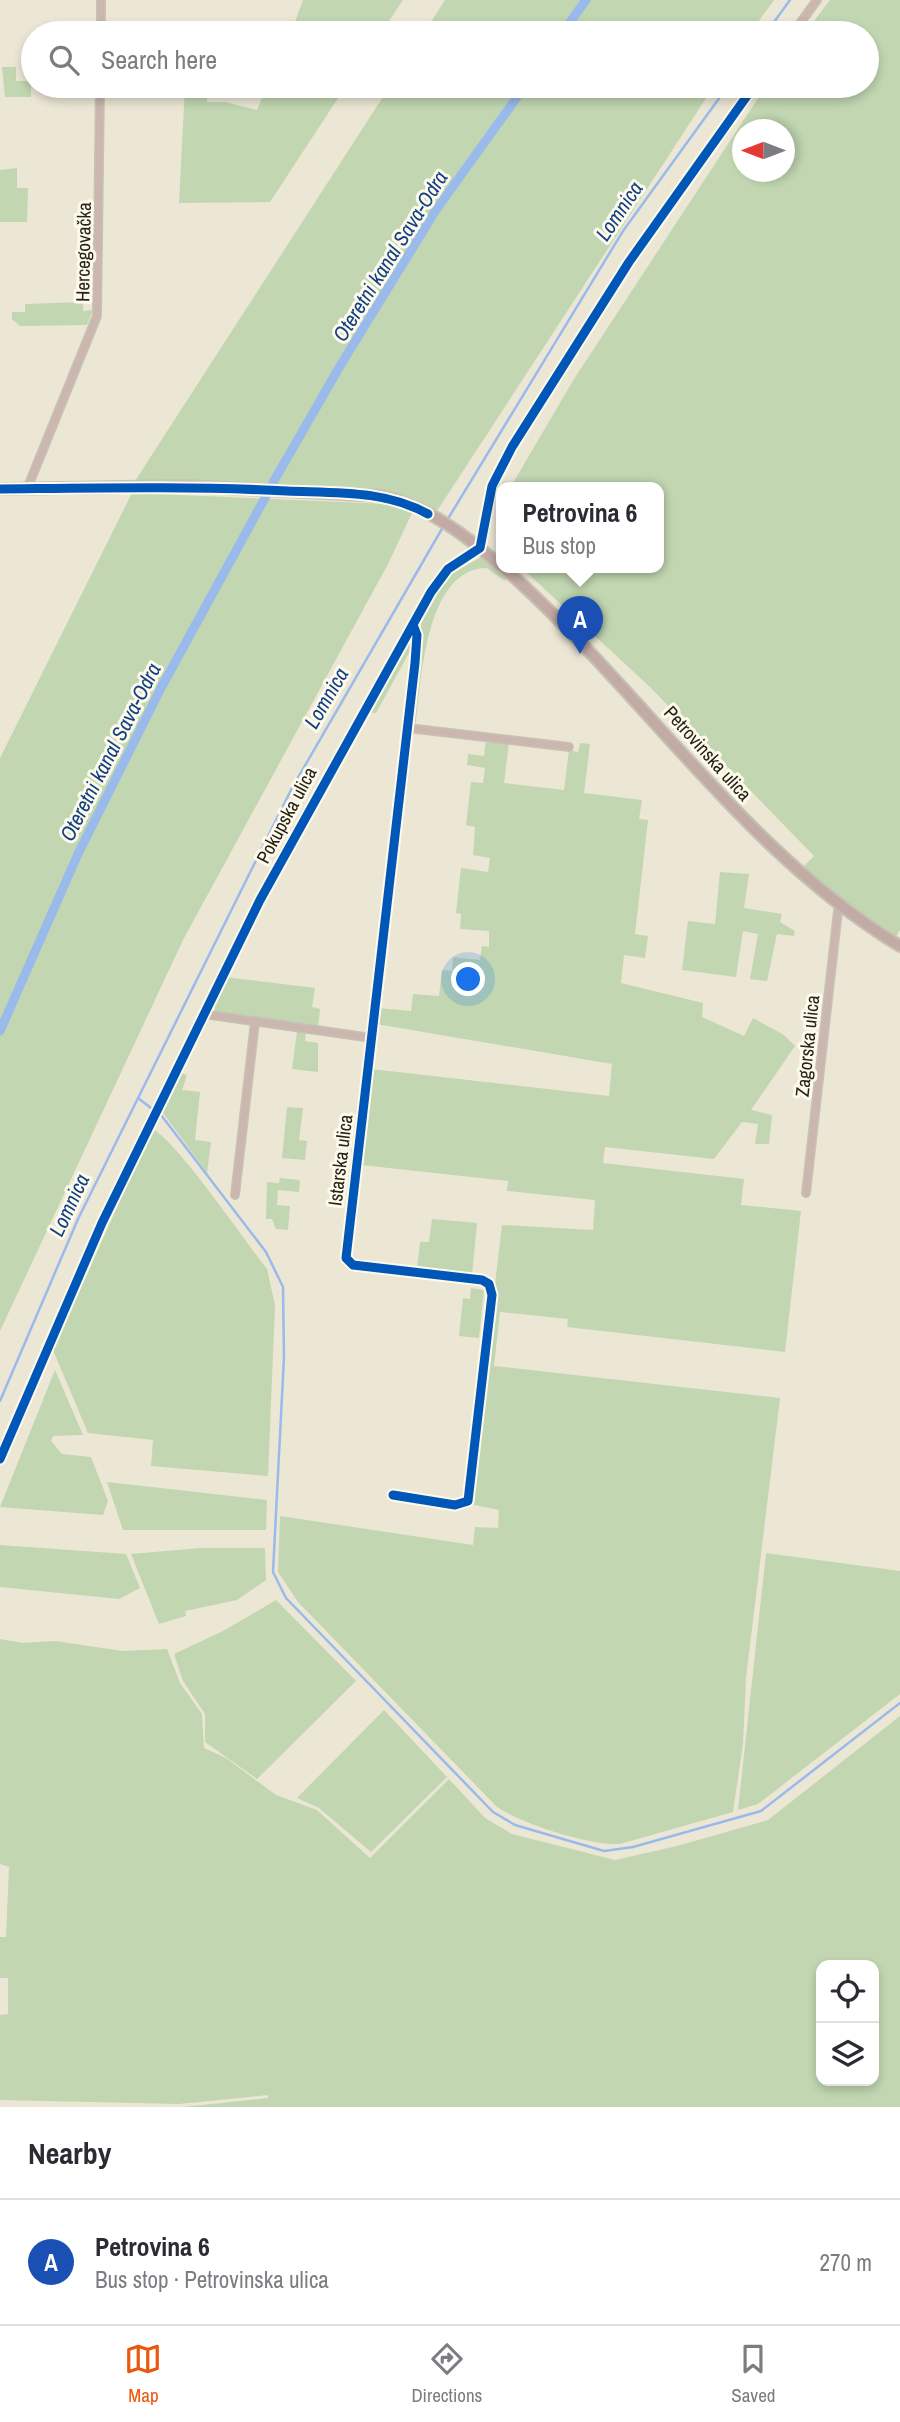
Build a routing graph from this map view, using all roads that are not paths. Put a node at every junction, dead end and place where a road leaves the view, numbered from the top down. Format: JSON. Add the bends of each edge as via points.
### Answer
{"nodes":[{"id":1,"x":101,"y":0,"type":"edge"},
{"id":2,"x":817,"y":0,"type":"edge"},
{"id":3,"x":101,"y":21,"type":"edge"},
{"id":4,"x":802,"y":21,"type":"edge"},
{"id":5,"x":100,"y":98,"type":"edge"},
{"id":6,"x":745,"y":98,"type":"edge"},
{"id":7,"x":0,"y":489,"type":"edge"},
{"id":8,"x":27,"y":489,"type":"junction"},
{"id":9,"x":480,"y":548,"type":"junction"},
{"id":10,"x":496,"y":561,"type":"edge"},
{"id":11,"x":509,"y":573,"type":"edge"},
{"id":12,"x":413,"y":625,"type":"junction"},
{"id":13,"x":408,"y":727,"type":"junction"},
{"id":14,"x":569,"y":747,"type":"dead end"},
{"id":15,"x":839,"y":902,"type":"junction"},
{"id":16,"x":900,"y":946,"type":"edge"},
{"id":17,"x":204,"y":1014,"type":"junction"},
{"id":18,"x":255,"y":1022,"type":"junction"},
{"id":19,"x":372,"y":1038,"type":"junction"},
{"id":20,"x":806,"y":1193,"type":"dead end"},
{"id":21,"x":234,"y":1195,"type":"dead end"},
{"id":22,"x":0,"y":1459,"type":"edge"},
{"id":23,"x":393,"y":1495,"type":"dead end"}],
"edges":[{"from":1,"to":3,"type":"street"},
{"from":2,"to":4,"type":"street"},
{"from":5,"to":8,"type":"street","name":"Hercegovačka","via":[[97,316]]},
{"from":6,"to":9,"type":"street","via":[[629,262],[512,447],[492,486]]},
{"from":7,"to":8,"type":"street","name":"Petrovinska ulica"},
{"from":8,"to":9,"type":"street","name":"Petrovinska ulica","via":[[185,486],[363,495],[393,499],[428,514]]},
{"from":9,"to":10,"type":"street","name":"Petrovinska ulica"},
{"from":9,"to":12,"type":"street","name":"Pokupska ulica","via":[[443,574]]},
{"from":11,"to":15,"type":"street","name":"Petrovinska ulica","via":[[643,708],[765,841]]},
{"from":12,"to":13,"type":"street","name":"Istarska ulica","via":[[416,644]]},
{"from":12,"to":17,"type":"street","name":"Pokupska ulica","via":[[286,852]]},
{"from":13,"to":14,"type":"street"},
{"from":13,"to":19,"type":"street","name":"Istarska ulica"},
{"from":15,"to":16,"type":"street","name":"Petrovinska ulica"},
{"from":15,"to":20,"type":"street","name":"Zagorska ulica"},
{"from":17,"to":18,"type":"street"},
{"from":17,"to":22,"type":"street","name":"Pokupska ulica","via":[[102,1223]]},
{"from":18,"to":19,"type":"street"},
{"from":18,"to":21,"type":"street"},
{"from":19,"to":23,"type":"street","name":"Istarska ulica","via":[[348,1263],[482,1280],[492,1288],[468,1501],[455,1505]]}]}
